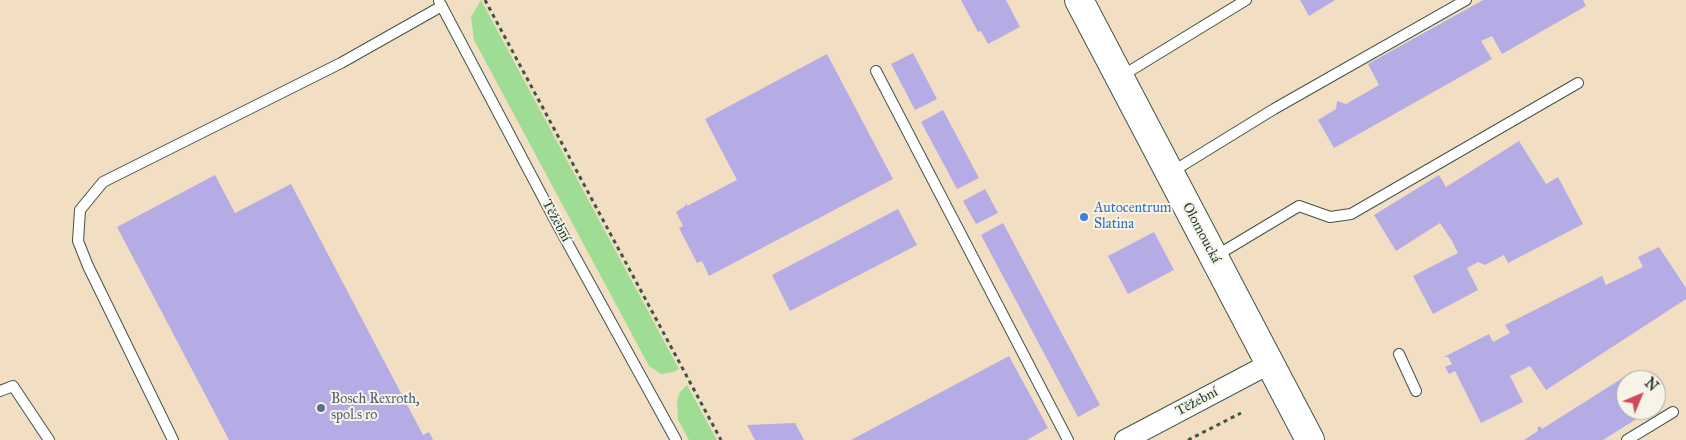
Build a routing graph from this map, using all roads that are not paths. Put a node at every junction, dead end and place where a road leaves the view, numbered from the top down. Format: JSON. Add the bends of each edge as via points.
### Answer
{"nodes":[{"id":1,"x":1079,"y":0,"type":"edge"},
{"id":2,"x":1246,"y":0,"type":"edge"},
{"id":3,"x":1466,"y":0,"type":"edge"},
{"id":4,"x":440,"y":3,"type":"edge"},
{"id":5,"x":876,"y":72,"type":"dead end"},
{"id":6,"x":1119,"y":77,"type":"junction"},
{"id":7,"x":1578,"y":83,"type":"dead end"},
{"id":8,"x":1170,"y":173,"type":"junction"},
{"id":9,"x":1214,"y":258,"type":"junction"},
{"id":10,"x":1399,"y":354,"type":"dead end"},
{"id":11,"x":1270,"y":364,"type":"junction"},
{"id":12,"x":0,"y":391,"type":"edge"},
{"id":13,"x":1416,"y":391,"type":"dead end"},
{"id":14,"x":1673,"y":412,"type":"dead end"},
{"id":15,"x":49,"y":440,"type":"edge"},
{"id":16,"x":173,"y":440,"type":"edge"},
{"id":17,"x":676,"y":440,"type":"edge"},
{"id":18,"x":1068,"y":440,"type":"edge"},
{"id":19,"x":1125,"y":440,"type":"edge"},
{"id":20,"x":1310,"y":440,"type":"edge"},
{"id":21,"x":1628,"y":440,"type":"edge"}],
"edges":[{"from":1,"to":6,"type":"main road","name":"Olomoucká"},
{"from":2,"to":6,"type":"lane"},
{"from":3,"to":8,"type":"lane","via":[[1274,109]]},
{"from":4,"to":16,"type":"lane","via":[[341,63],[103,182],[80,210],[78,241],[88,266]]},
{"from":4,"to":17,"type":"lane","name":"Těžební"},
{"from":5,"to":18,"type":"lane"},
{"from":6,"to":8,"type":"main road","name":"Olomoucká"},
{"from":7,"to":9,"type":"lane","via":[[1351,214],[1330,217],[1299,206]]},
{"from":8,"to":9,"type":"main road","name":"Olomoucká"},
{"from":9,"to":11,"type":"main road","name":"Olomoucká"},
{"from":10,"to":13,"type":"lane"},
{"from":11,"to":19,"type":"street","name":"Těžební"},
{"from":11,"to":20,"type":"main road","name":"Olomoucká"},
{"from":12,"to":15,"type":"lane","via":[[13,386]]},
{"from":14,"to":21,"type":"lane"}]}
